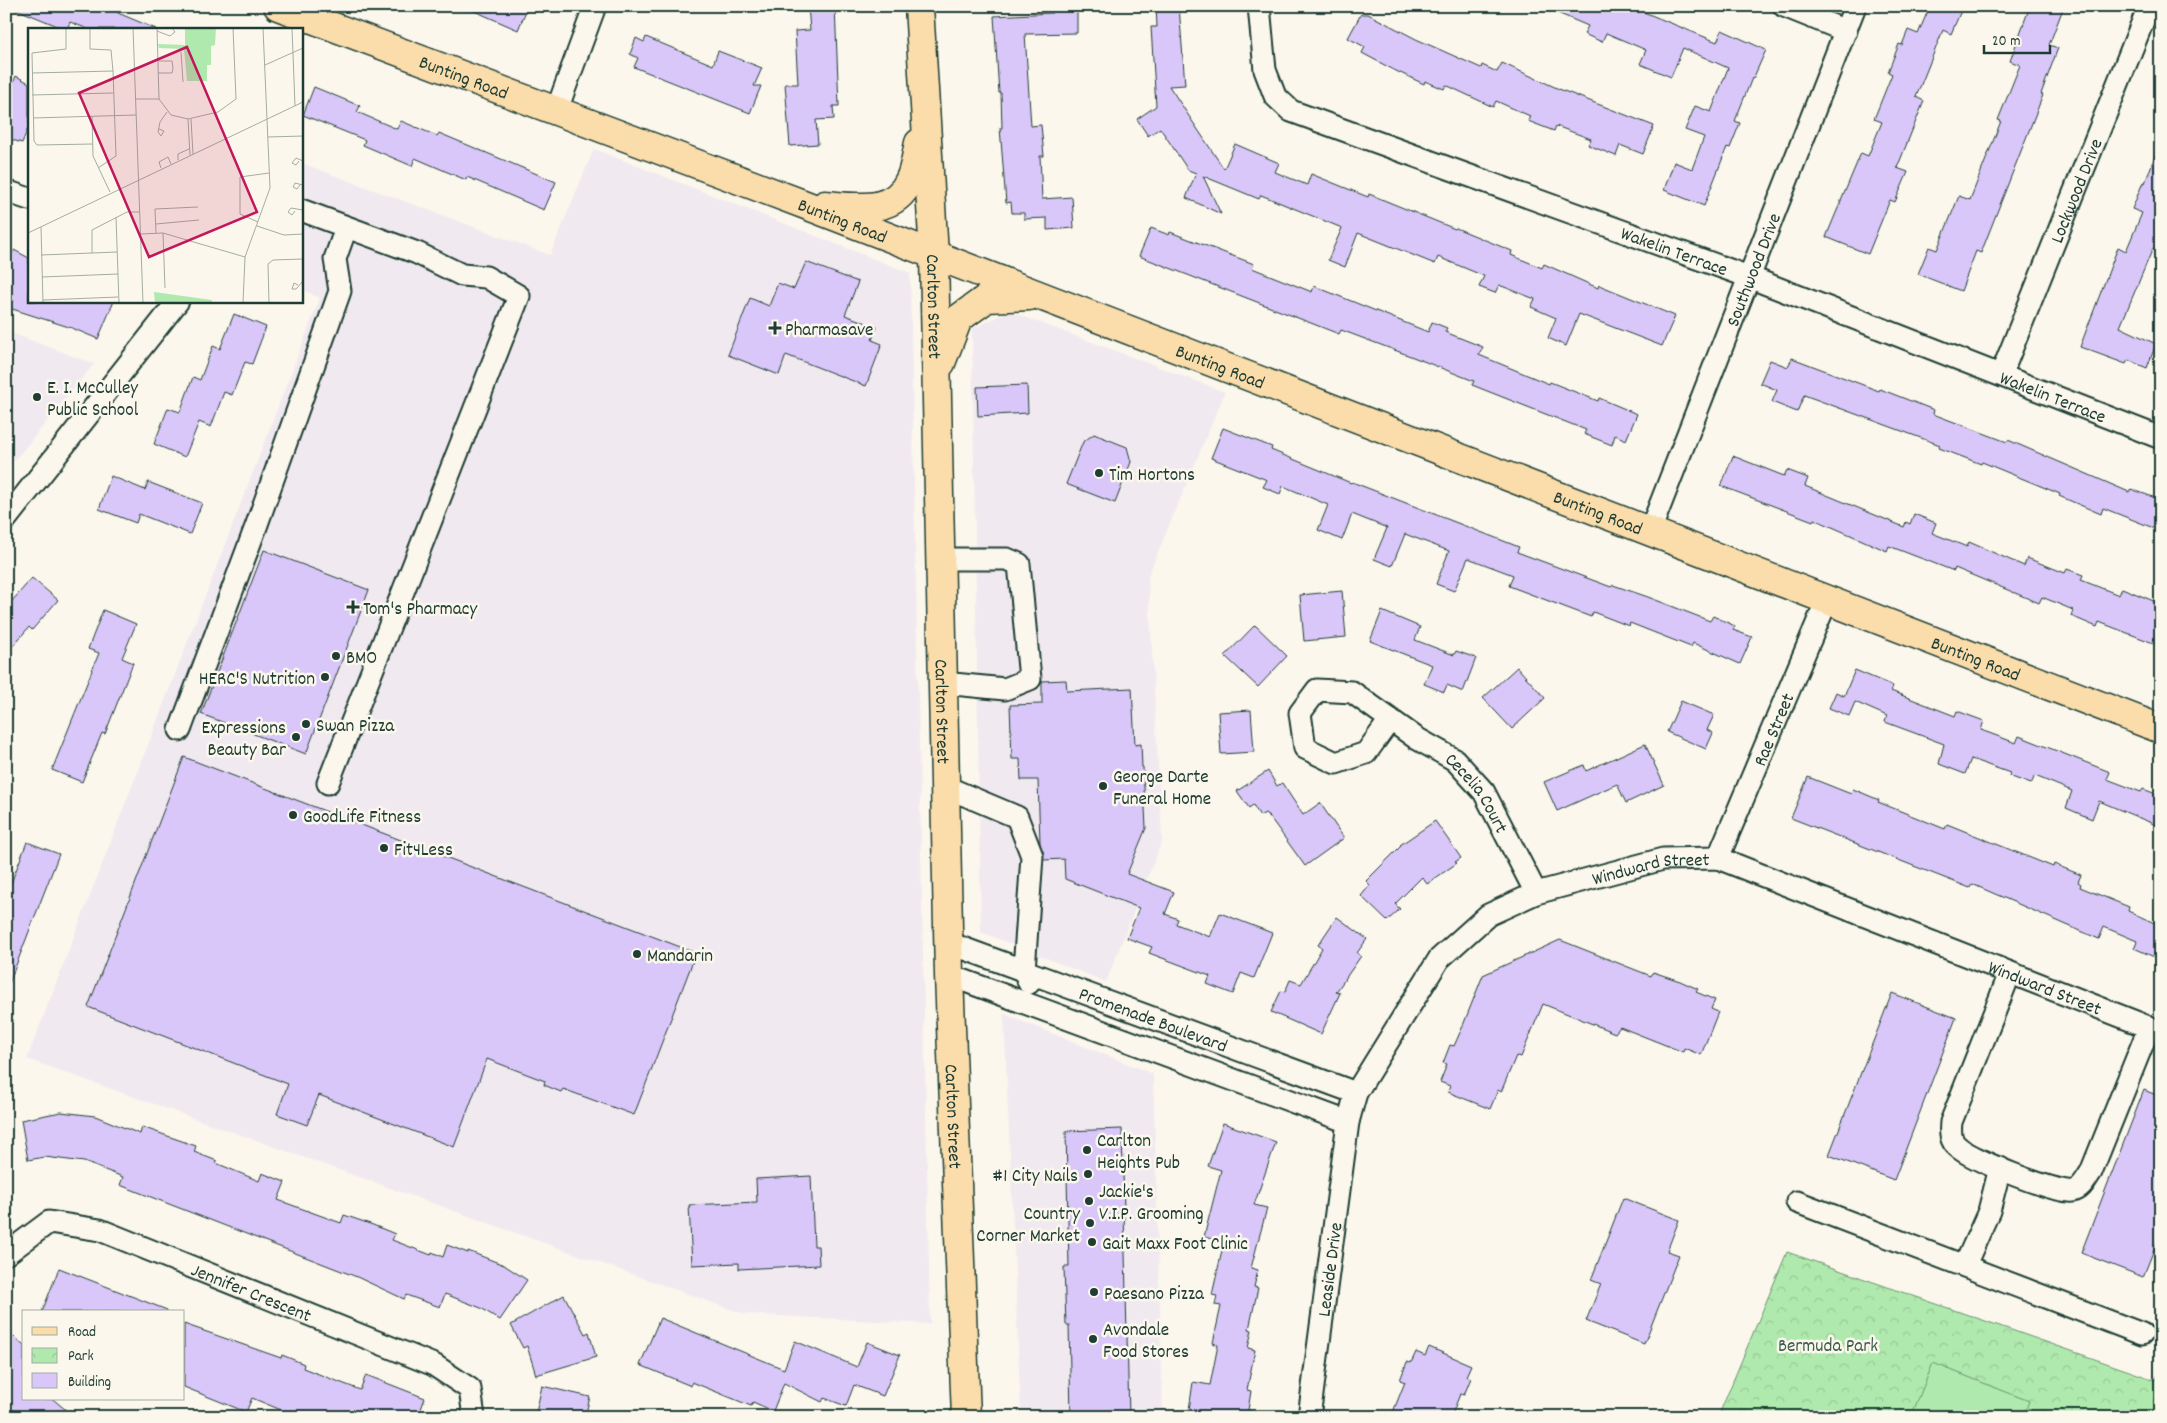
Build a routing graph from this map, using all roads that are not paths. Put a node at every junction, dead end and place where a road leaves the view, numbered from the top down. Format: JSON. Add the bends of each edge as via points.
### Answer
{"nodes":[{"id":1,"x":595,"y":6,"type":"edge"},
{"id":2,"x":919,"y":6,"type":"edge"},
{"id":3,"x":1259,"y":6,"type":"edge"},
{"id":4,"x":1784,"y":6,"type":"edge"},
{"id":5,"x":1855,"y":6,"type":"edge"},
{"id":6,"x":2149,"y":6,"type":"edge"},
{"id":7,"x":291,"y":17,"type":"edge"},
{"id":8,"x":1846,"y":31,"type":"junction"},
{"id":9,"x":556,"y":112,"type":"junction"},
{"id":10,"x":926,"y":118,"type":"junction"},
{"id":11,"x":6,"y":191,"type":"edge"},
{"id":12,"x":28,"y":200,"type":"edge"},
{"id":13,"x":803,"y":204,"type":"junction"},
{"id":14,"x":302,"y":210,"type":"edge"},
{"id":15,"x":346,"y":228,"type":"junction"},
{"id":16,"x":934,"y":255,"type":"junction"},
{"id":17,"x":1749,"y":277,"type":"junction"},
{"id":18,"x":1038,"y":296,"type":"junction"},
{"id":19,"x":177,"y":302,"type":"edge"},
{"id":20,"x":937,"y":374,"type":"junction"},
{"id":21,"x":2001,"y":375,"type":"junction"},
{"id":22,"x":2161,"y":438,"type":"edge"},
{"id":23,"x":6,"y":519,"type":"edge"},
{"id":24,"x":1650,"y":531,"type":"junction"},
{"id":25,"x":941,"y":559,"type":"junction"},
{"id":26,"x":1827,"y":600,"type":"junction"},
{"id":27,"x":943,"y":683,"type":"junction"},
{"id":28,"x":1390,"y":720,"type":"dead end"},
{"id":29,"x":2161,"y":729,"type":"edge"},
{"id":30,"x":180,"y":730,"type":"dead end"},
{"id":31,"x":328,"y":783,"type":"dead end"},
{"id":32,"x":946,"y":787,"type":"junction"},
{"id":33,"x":1718,"y":858,"type":"junction"},
{"id":34,"x":1536,"y":892,"type":"junction"},
{"id":35,"x":949,"y":943,"type":"junction"},
{"id":36,"x":1025,"y":971,"type":"junction"},
{"id":37,"x":2010,"y":973,"type":"junction"},
{"id":38,"x":949,"y":975,"type":"junction"},
{"id":39,"x":1035,"y":1007,"type":"junction"},
{"id":40,"x":2155,"y":1030,"type":"edge"},
{"id":41,"x":1356,"y":1093,"type":"junction"},
{"id":42,"x":1348,"y":1122,"type":"junction"},
{"id":43,"x":2000,"y":1168,"type":"junction"},
{"id":44,"x":1797,"y":1202,"type":"dead end"},
{"id":45,"x":6,"y":1254,"type":"edge"},
{"id":46,"x":1965,"y":1265,"type":"junction"},
{"id":47,"x":2142,"y":1334,"type":"dead end"},
{"id":48,"x":474,"y":1417,"type":"edge"},
{"id":49,"x":966,"y":1417,"type":"edge"},
{"id":50,"x":1309,"y":1417,"type":"edge"}],
"edges":[{"from":1,"to":9,"type":"street"},
{"from":2,"to":10,"type":"main road","name":"Carlton Street"},
{"from":3,"to":17,"type":"street","name":"Wakelin Terrace","via":[[1265,70],[1275,96],[1291,110]]},
{"from":4,"to":8,"type":"street"},
{"from":5,"to":8,"type":"street","name":"Southwood Drive"},
{"from":6,"to":21,"type":"street","name":"Lockwood Drive"},
{"from":7,"to":9,"type":"main road","name":"Bunting Road"},
{"from":8,"to":17,"type":"street","name":"Southwood Drive"},
{"from":9,"to":13,"type":"main road","name":"Bunting Road"},
{"from":10,"to":13,"type":"main road","via":[[910,180],[896,198],[876,207]]},
{"from":10,"to":16,"type":"main road","name":"Carlton Street"},
{"from":11,"to":12,"type":"street"},
{"from":13,"to":16,"type":"main road","name":"Bunting Road"},
{"from":14,"to":15,"type":"street"},
{"from":15,"to":30,"type":"street","via":[[334,259],[340,291]]},
{"from":15,"to":31,"type":"street","via":[[418,253],[462,275],[486,277],[519,296]]},
{"from":16,"to":18,"type":"main road","name":"Bunting Road"},
{"from":16,"to":20,"type":"main road","name":"Carlton Street"},
{"from":17,"to":21,"type":"street","name":"Wakelin Terrace"},
{"from":17,"to":24,"type":"street","name":"Southwood Drive"},
{"from":18,"to":20,"type":"main road","via":[[987,298],[958,319]]},
{"from":18,"to":24,"type":"main road","name":"Bunting Road"},
{"from":19,"to":23,"type":"street"},
{"from":20,"to":25,"type":"main road","name":"Carlton Street"},
{"from":21,"to":22,"type":"street","name":"Wakelin Terrace"},
{"from":24,"to":26,"type":"main road","name":"Bunting Road"},
{"from":25,"to":27,"type":"main road","name":"Carlton Street"},
{"from":25,"to":27,"type":"street","via":[[1007,559],[1019,564],[1030,679],[1005,689]]},
{"from":26,"to":29,"type":"main road","name":"Bunting Road"},
{"from":26,"to":33,"type":"street","name":"Rae Street"},
{"from":27,"to":32,"type":"main road","name":"Carlton Street"},
{"from":28,"to":34,"type":"street","name":"Cecelia Court","via":[[1455,760],[1484,792]]},
{"from":32,"to":35,"type":"main road","name":"Carlton Street"},
{"from":32,"to":36,"type":"street","via":[[1017,817],[1032,856]]},
{"from":33,"to":34,"type":"street","name":"Windward Street","via":[[1663,859]]},
{"from":33,"to":37,"type":"street","name":"Windward Street"},
{"from":34,"to":41,"type":"street","name":"Windward Street","via":[[1488,915],[1439,959]]},
{"from":35,"to":36,"type":"street","name":"Promenade Boulevard"},
{"from":35,"to":38,"type":"main road","name":"Carlton Street"},
{"from":36,"to":39,"type":"street"},
{"from":36,"to":41,"type":"street","name":"Promenade Boulevard"},
{"from":37,"to":40,"type":"street","name":"Windward Street"},
{"from":37,"to":43,"type":"street","via":[[1950,1122],[1950,1135],[1956,1146]]},
{"from":38,"to":39,"type":"street","name":"Promenade Boulevard"},
{"from":38,"to":49,"type":"main road","name":"Carlton Street"},
{"from":39,"to":42,"type":"street","name":"Promenade Boulevard"},
{"from":40,"to":43,"type":"street","via":[[2082,1186],[2073,1191],[2058,1191]]},
{"from":41,"to":42,"type":"street","name":"Windward Street"},
{"from":42,"to":50,"type":"street","name":"Leaside Drive"},
{"from":43,"to":46,"type":"street","via":[[1989,1211]]},
{"from":44,"to":46,"type":"street"},
{"from":45,"to":48,"type":"street","name":"Jennifer Crescent","via":[[49,1222],[100,1230],[434,1366],[470,1389]]},
{"from":46,"to":47,"type":"street"}]}
